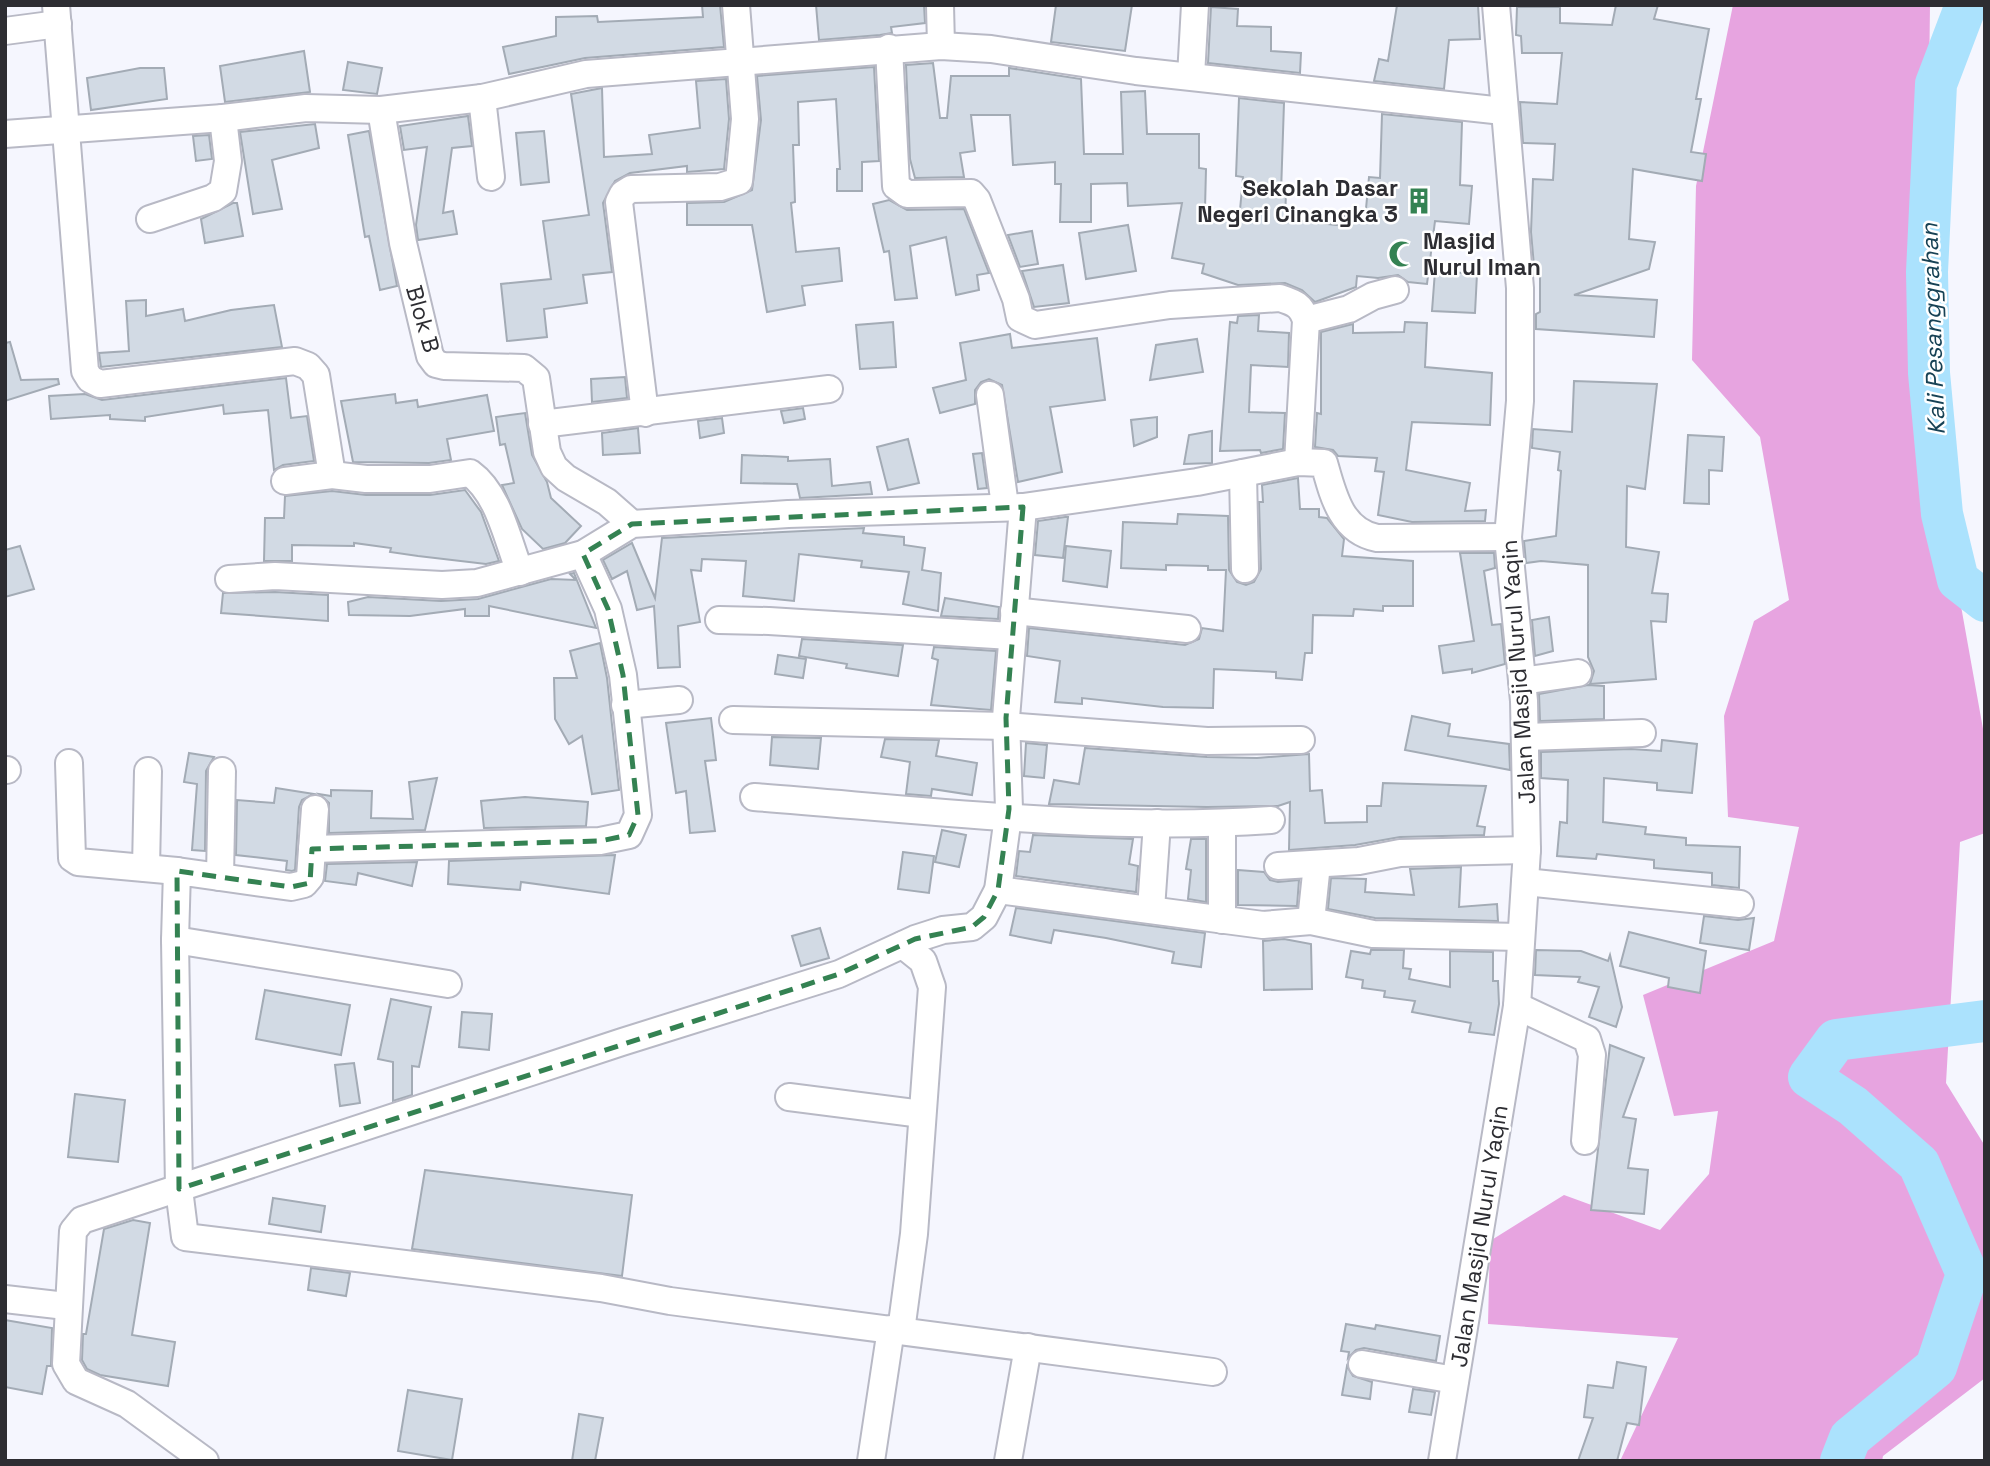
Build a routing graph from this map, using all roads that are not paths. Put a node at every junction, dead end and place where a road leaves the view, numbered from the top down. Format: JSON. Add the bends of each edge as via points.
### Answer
{"nodes":[{"id":1,"x":736,"y":5,"type":"edge"},
{"id":2,"x":940,"y":5,"type":"edge"},
{"id":3,"x":1195,"y":5,"type":"edge"},
{"id":4,"x":1496,"y":5,"type":"edge"},
{"id":5,"x":57,"y":14,"type":"edge"},
{"id":6,"x":5,"y":31,"type":"edge"},
{"id":7,"x":941,"y":46,"type":"junction"},
{"id":8,"x":889,"y":48,"type":"junction"},
{"id":9,"x":742,"y":63,"type":"junction"},
{"id":10,"x":1191,"y":76,"type":"junction"},
{"id":11,"x":482,"y":98,"type":"junction"},
{"id":12,"x":380,"y":110,"type":"junction"},
{"id":13,"x":1503,"y":111,"type":"junction"},
{"id":14,"x":223,"y":118,"type":"junction"},
{"id":15,"x":68,"y":130,"type":"junction"},
{"id":16,"x":5,"y":134,"type":"edge"},
{"id":17,"x":491,"y":177,"type":"dead end"},
{"id":18,"x":150,"y":219,"type":"dead end"},
{"id":19,"x":1395,"y":290,"type":"dead end"},
{"id":20,"x":1306,"y":320,"type":"junction"},
{"id":21,"x":829,"y":389,"type":"dead end"},
{"id":22,"x":990,"y":395,"type":"dead end"},
{"id":23,"x":645,"y":413,"type":"junction"},
{"id":24,"x":542,"y":424,"type":"junction"},
{"id":25,"x":1298,"y":462,"type":"junction"},
{"id":26,"x":1243,"y":473,"type":"junction"},
{"id":27,"x":332,"y":475,"type":"junction"},
{"id":28,"x":285,"y":481,"type":"dead end"},
{"id":29,"x":1014,"y":506,"type":"junction"},
{"id":30,"x":632,"y":524,"type":"junction"},
{"id":31,"x":1508,"y":537,"type":"junction"},
{"id":32,"x":583,"y":554,"type":"junction"},
{"id":33,"x":1245,"y":569,"type":"dead end"},
{"id":34,"x":520,"y":572,"type":"junction"},
{"id":35,"x":229,"y":579,"type":"dead end"},
{"id":36,"x":719,"y":620,"type":"dead end"},
{"id":37,"x":1013,"y":624,"type":"junction"},
{"id":38,"x":1187,"y":629,"type":"dead end"},
{"id":39,"x":1578,"y":673,"type":"dead end"},
{"id":40,"x":1522,"y":681,"type":"junction"},
{"id":41,"x":679,"y":700,"type":"dead end"},
{"id":42,"x":625,"y":705,"type":"junction"},
{"id":43,"x":733,"y":720,"type":"dead end"},
{"id":44,"x":1006,"y":726,"type":"junction"},
{"id":45,"x":1642,"y":733,"type":"dead end"},
{"id":46,"x":1526,"y":737,"type":"junction"},
{"id":47,"x":1301,"y":740,"type":"dead end"},
{"id":48,"x":69,"y":763,"type":"dead end"},
{"id":49,"x":148,"y":771,"type":"dead end"},
{"id":50,"x":222,"y":771,"type":"dead end"},
{"id":51,"x":754,"y":797,"type":"dead end"},
{"id":52,"x":315,"y":809,"type":"dead end"},
{"id":53,"x":1008,"y":816,"type":"junction"},
{"id":54,"x":1271,"y":820,"type":"dead end"},
{"id":55,"x":1157,"y":823,"type":"junction"},
{"id":56,"x":1222,"y":824,"type":"junction"},
{"id":57,"x":312,"y":849,"type":"junction"},
{"id":58,"x":1527,"y":850,"type":"junction"},
{"id":59,"x":1317,"y":864,"type":"junction"},
{"id":60,"x":1278,"y":866,"type":"dead end"},
{"id":61,"x":146,"y":868,"type":"junction"},
{"id":62,"x":177,"y":871,"type":"junction"},
{"id":63,"x":220,"y":877,"type":"junction"},
{"id":64,"x":1524,"y":882,"type":"junction"},
{"id":65,"x":998,"y":890,"type":"junction"},
{"id":66,"x":1740,"y":904,"type":"dead end"},
{"id":67,"x":1151,"y":909,"type":"junction"},
{"id":68,"x":1222,"y":920,"type":"junction"},
{"id":69,"x":1311,"y":921,"type":"junction"},
{"id":70,"x":1521,"y":937,"type":"junction"},
{"id":71,"x":175,"y":940,"type":"junction"},
{"id":72,"x":902,"y":945,"type":"junction"},
{"id":73,"x":448,"y":985,"type":"dead end"},
{"id":74,"x":1517,"y":1006,"type":"junction"},
{"id":75,"x":789,"y":1097,"type":"dead end"},
{"id":76,"x":922,"y":1114,"type":"junction"},
{"id":77,"x":1585,"y":1141,"type":"dead end"},
{"id":78,"x":179,"y":1188,"type":"junction"},
{"id":79,"x":5,"y":1299,"type":"edge"},
{"id":80,"x":66,"y":1306,"type":"junction"},
{"id":81,"x":896,"y":1330,"type":"junction"},
{"id":82,"x":1028,"y":1347,"type":"junction"},
{"id":83,"x":1362,"y":1364,"type":"dead end"},
{"id":84,"x":1213,"y":1372,"type":"dead end"},
{"id":85,"x":1455,"y":1380,"type":"junction"},
{"id":86,"x":205,"y":1461,"type":"edge"},
{"id":87,"x":871,"y":1461,"type":"edge"},
{"id":88,"x":1008,"y":1461,"type":"edge"},
{"id":89,"x":1442,"y":1461,"type":"edge"}],
"edges":[{"from":1,"to":9,"type":"street"},
{"from":2,"to":7,"type":"street"},
{"from":3,"to":10,"type":"street"},
{"from":4,"to":13,"type":"street","name":"Jalan Masjid Nurul Yaqin"},
{"from":5,"to":6,"type":"street"},
{"from":5,"to":15,"type":"street"},
{"from":7,"to":8,"type":"street"},
{"from":7,"to":10,"type":"street"},
{"from":8,"to":9,"type":"street"},
{"from":8,"to":20,"type":"street","via":[[896,186],[908,194],[971,193],[1020,318],[1035,325],[1170,305],[1280,298],[1295,303]]},
{"from":9,"to":11,"type":"street","via":[[586,75]]},
{"from":9,"to":23,"type":"street","via":[[745,119],[739,181],[720,187],[631,189],[619,202]]},
{"from":10,"to":13,"type":"street"},
{"from":11,"to":12,"type":"street"},
{"from":11,"to":17,"type":"street"},
{"from":12,"to":14,"type":"street","via":[[338,106]]},
{"from":12,"to":24,"type":"street","name":"Blok B","via":[[403,243],[430,356],[444,366],[524,368],[531,372],[536,378]]},
{"from":13,"to":31,"type":"street","name":"Jalan Masjid Nurul Yaqin","via":[[1520,288],[1520,401]]},
{"from":14,"to":15,"type":"street"},
{"from":14,"to":18,"type":"street","via":[[228,161],[223,191]]},
{"from":15,"to":16,"type":"street"},
{"from":15,"to":27,"type":"street","via":[[85,371],[90,379],[100,384],[295,361],[308,366],[316,375]]},
{"from":19,"to":20,"type":"street"},
{"from":20,"to":25,"type":"street"},
{"from":21,"to":23,"type":"street"},
{"from":22,"to":29,"type":"street"},
{"from":23,"to":24,"type":"street"},
{"from":24,"to":30,"type":"street","name":"Blok B","via":[[554,467]]},
{"from":25,"to":26,"type":"street"},
{"from":25,"to":31,"type":"street","via":[[1324,463],[1334,503],[1363,535]]},
{"from":26,"to":29,"type":"street"},
{"from":26,"to":33,"type":"street"},
{"from":27,"to":28,"type":"street"},
{"from":27,"to":34,"type":"street","via":[[430,480],[470,473],[491,498]]},
{"from":29,"to":30,"type":"street"},
{"from":29,"to":37,"type":"street"},
{"from":30,"to":32,"type":"street"},
{"from":31,"to":40,"type":"street","name":"Jalan Masjid Nurul Yaqin"},
{"from":32,"to":34,"type":"street"},
{"from":32,"to":42,"type":"street","via":[[608,609]]},
{"from":34,"to":35,"type":"street","via":[[477,583],[442,585],[275,576]]},
{"from":36,"to":37,"type":"street"},
{"from":37,"to":38,"type":"street"},
{"from":37,"to":44,"type":"street"},
{"from":39,"to":40,"type":"street"},
{"from":40,"to":46,"type":"street","name":"Jalan Masjid Nurul Yaqin"},
{"from":41,"to":42,"type":"street"},
{"from":42,"to":57,"type":"street","via":[[638,815],[629,835],[600,841]]},
{"from":43,"to":44,"type":"street"},
{"from":44,"to":47,"type":"street","via":[[1208,741]]},
{"from":44,"to":53,"type":"street"},
{"from":45,"to":46,"type":"street"},
{"from":46,"to":58,"type":"street","name":"Jalan Masjid Nurul Yaqin"},
{"from":48,"to":61,"type":"street","via":[[72,858]]},
{"from":49,"to":61,"type":"street"},
{"from":50,"to":63,"type":"street"},
{"from":51,"to":53,"type":"street"},
{"from":52,"to":57,"type":"street"},
{"from":53,"to":55,"type":"street"},
{"from":53,"to":65,"type":"street"},
{"from":54,"to":56,"type":"street"},
{"from":55,"to":56,"type":"street"},
{"from":55,"to":67,"type":"street"},
{"from":56,"to":68,"type":"street"},
{"from":57,"to":63,"type":"street","via":[[310,877],[304,884],[291,887]]},
{"from":58,"to":59,"type":"street","via":[[1399,853]]},
{"from":58,"to":64,"type":"street","name":"Jalan Masjid Nurul Yaqin"},
{"from":59,"to":60,"type":"street"},
{"from":59,"to":69,"type":"street"},
{"from":61,"to":62,"type":"street"},
{"from":62,"to":63,"type":"street"},
{"from":62,"to":71,"type":"street"},
{"from":64,"to":66,"type":"street"},
{"from":64,"to":70,"type":"street","name":"Jalan Masjid Nurul Yaqin"},
{"from":65,"to":67,"type":"street"},
{"from":65,"to":72,"type":"street","via":[[984,918],[972,927],[943,930]]},
{"from":67,"to":68,"type":"street"},
{"from":68,"to":69,"type":"street","via":[[1263,925]]},
{"from":69,"to":70,"type":"street","via":[[1373,934]]},
{"from":70,"to":74,"type":"street","name":"Jalan Masjid Nurul Yaqin"},
{"from":71,"to":73,"type":"street"},
{"from":71,"to":78,"type":"street"},
{"from":72,"to":76,"type":"street","via":[[923,961],[932,986]]},
{"from":72,"to":78,"type":"street","via":[[839,974]]},
{"from":74,"to":77,"type":"street","via":[[1587,1039],[1592,1055]]},
{"from":74,"to":85,"type":"street","name":"Jalan Masjid Nurul Yaqin"},
{"from":75,"to":76,"type":"street"},
{"from":76,"to":81,"type":"street","via":[[914,1234]]},
{"from":78,"to":80,"type":"street","via":[[77,1225],[72,1231]]},
{"from":78,"to":81,"type":"street","via":[[184,1237]]},
{"from":79,"to":80,"type":"street"},
{"from":80,"to":86,"type":"street","via":[[66,1364],[76,1381],[127,1404]]},
{"from":81,"to":82,"type":"street"},
{"from":81,"to":87,"type":"street"},
{"from":82,"to":84,"type":"street"},
{"from":82,"to":88,"type":"street"},
{"from":83,"to":85,"type":"street"},
{"from":85,"to":89,"type":"street","name":"Jalan Masjid Nurul Yaqin"}]}
